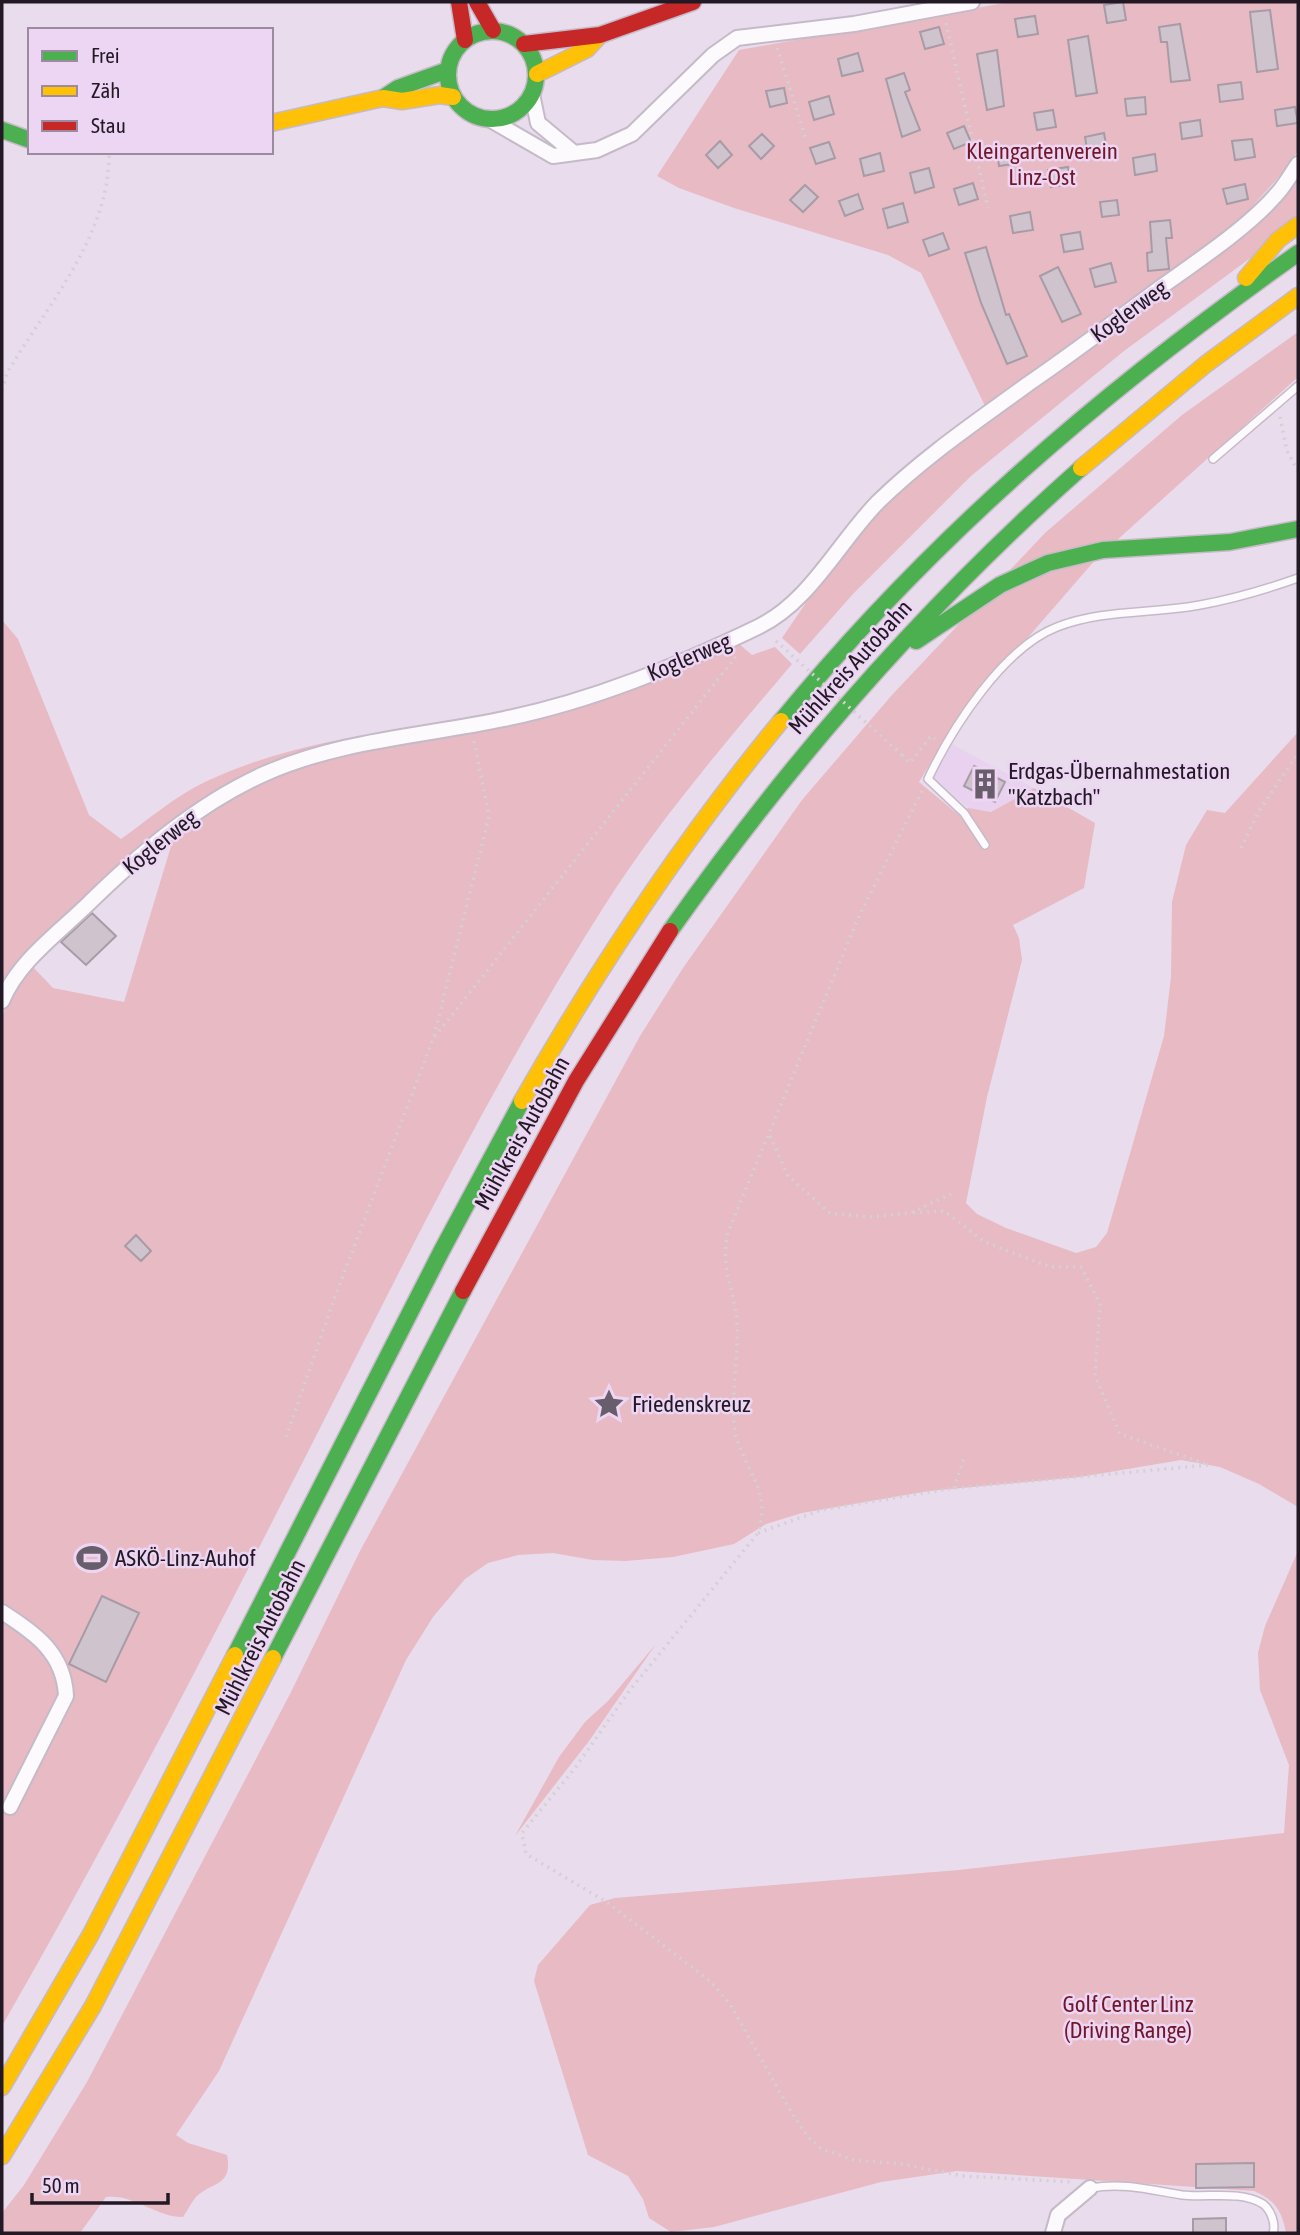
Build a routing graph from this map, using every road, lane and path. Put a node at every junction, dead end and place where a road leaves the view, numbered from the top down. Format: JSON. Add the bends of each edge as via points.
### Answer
{"nodes":[{"id":1,"x":459,"y":2,"type":"edge"},
{"id":2,"x":477,"y":2,"type":"edge"},
{"id":3,"x":693,"y":2,"type":"edge"},
{"id":4,"x":972,"y":2,"type":"edge"},
{"id":5,"x":942,"y":7,"type":"junction"},
{"id":6,"x":494,"y":30,"type":"junction"},
{"id":7,"x":773,"y":34,"type":"junction"},
{"id":8,"x":600,"y":35,"type":"junction"},
{"id":9,"x":465,"y":40,"type":"junction"},
{"id":10,"x":524,"y":44,"type":"junction"},
{"id":11,"x":448,"y":70,"type":"junction"},
{"id":12,"x":537,"y":74,"type":"junction"},
{"id":13,"x":532,"y":94,"type":"junction"},
{"id":14,"x":453,"y":97,"type":"junction"},
{"id":15,"x":383,"y":98,"type":"junction"},
{"id":16,"x":489,"y":119,"type":"junction"},
{"id":17,"x":273,"y":123,"type":"edge"},
{"id":18,"x":2,"y":130,"type":"edge"},
{"id":19,"x":28,"y":139,"type":"edge"},
{"id":20,"x":806,"y":139,"type":"dead end"},
{"id":21,"x":574,"y":153,"type":"junction"},
{"id":22,"x":109,"y":154,"type":"edge"},
{"id":23,"x":1298,"y":164,"type":"edge"},
{"id":24,"x":988,"y":208,"type":"dead end"},
{"id":25,"x":1298,"y":225,"type":"edge"},
{"id":26,"x":1298,"y":253,"type":"edge"},
{"id":27,"x":1298,"y":296,"type":"edge"},
{"id":28,"x":1222,"y":306,"type":"junction"},
{"id":29,"x":1298,"y":387,"type":"edge"},
{"id":30,"x":2,"y":390,"type":"edge"},
{"id":31,"x":1279,"y":404,"type":"junction"},
{"id":32,"x":1213,"y":459,"type":"dead end"},
{"id":33,"x":1298,"y":471,"type":"edge"},
{"id":34,"x":1298,"y":529,"type":"edge"},
{"id":35,"x":1298,"y":578,"type":"edge"},
{"id":36,"x":761,"y":626,"type":"junction"},
{"id":37,"x":776,"y":641,"type":"dead end"},
{"id":38,"x":880,"y":665,"type":"junction"},
{"id":39,"x":470,"y":725,"type":"junction"},
{"id":40,"x":944,"y":746,"type":"junction"},
{"id":41,"x":1298,"y":753,"type":"edge"},
{"id":42,"x":928,"y":779,"type":"junction"},
{"id":43,"x":985,"y":845,"type":"dead end"},
{"id":44,"x":1241,"y":848,"type":"dead end"},
{"id":45,"x":2,"y":1001,"type":"edge"},
{"id":46,"x":433,"y":1039,"type":"junction"},
{"id":47,"x":769,"y":1135,"type":"junction"},
{"id":48,"x":951,"y":1195,"type":"dead end"},
{"id":49,"x":910,"y":1213,"type":"junction"},
{"id":50,"x":286,"y":1437,"type":"dead end"},
{"id":51,"x":965,"y":1455,"type":"dead end"},
{"id":52,"x":954,"y":1488,"type":"junction"},
{"id":53,"x":758,"y":1533,"type":"junction"},
{"id":54,"x":2,"y":1612,"type":"edge"},
{"id":55,"x":10,"y":1807,"type":"dead end"},
{"id":56,"x":2,"y":2087,"type":"edge"},
{"id":57,"x":2,"y":2156,"type":"edge"},
{"id":58,"x":1090,"y":2188,"type":"junction"},
{"id":59,"x":1053,"y":2233,"type":"edge"},
{"id":60,"x":1273,"y":2233,"type":"edge"}],
"edges":[{"from":1,"to":9,"type":"main road"},
{"from":2,"to":6,"type":"main road"},
{"from":3,"to":8,"type":"main road"},
{"from":4,"to":5,"type":"street"},
{"from":5,"to":7,"type":"street"},
{"from":5,"to":24,"type":"path"},
{"from":6,"to":9,"type":"main road"},
{"from":6,"to":10,"type":"main road"},
{"from":7,"to":20,"type":"path"},
{"from":7,"to":21,"type":"street","via":[[749,35],[728,43],[632,134],[603,149]]},
{"from":8,"to":10,"type":"main road"},
{"from":8,"to":12,"type":"main road","via":[[587,49]]},
{"from":9,"to":11,"type":"main road","via":[[455,50]]},
{"from":10,"to":12,"type":"main road"},
{"from":11,"to":14,"type":"main road"},
{"from":11,"to":15,"type":"main road"},
{"from":12,"to":13,"type":"main road"},
{"from":13,"to":16,"type":"main road","via":[[518,112]]},
{"from":13,"to":21,"type":"street","via":[[538,123]]},
{"from":14,"to":15,"type":"main road"},
{"from":14,"to":16,"type":"main road","via":[[468,113]]},
{"from":15,"to":17,"type":"main road"},
{"from":16,"to":21,"type":"street","via":[[546,154],[562,157]]},
{"from":18,"to":19,"type":"main road"},
{"from":22,"to":30,"type":"path","via":[[101,210],[85,246],[18,354]]},
{"from":23,"to":36,"type":"street","name":"Koglerweg","via":[[1275,197],[1205,255],[898,482],[853,527],[802,596]]},
{"from":25,"to":28,"type":"main road","via":[[1278,240]]},
{"from":26,"to":28,"type":"main road","name":"Mühlkreis Autobahn"},
{"from":27,"to":38,"type":"main road","name":"Mühlkreis Autobahn","via":[[1081,466],[988,553]]},
{"from":28,"to":56,"type":"main road","name":"Mühlkreis Autobahn","via":[[1046,446],[961,524],[804,693],[664,873],[555,1042],[494,1149],[133,1853]]},
{"from":29,"to":31,"type":"lane"},
{"from":31,"to":32,"type":"lane"},
{"from":31,"to":33,"type":"path","via":[[1287,451]]},
{"from":34,"to":38,"type":"main road","via":[[1230,542],[1102,550],[1048,563],[992,590]]},
{"from":35,"to":40,"type":"lane","via":[[1199,606],[1102,615],[1055,628],[1034,638],[1001,670]]},
{"from":36,"to":39,"type":"street","name":"Koglerweg","via":[[612,688]]},
{"from":36,"to":46,"type":"path"},
{"from":37,"to":40,"type":"path","bridge":true,"via":[[910,763],[932,736]]},
{"from":38,"to":57,"type":"main road","name":"Mühlkreis Autobahn","via":[[700,887],[587,1060],[93,2006]]},
{"from":39,"to":45,"type":"street","name":"Koglerweg","via":[[327,752],[237,786],[177,826],[93,899],[26,964]]},
{"from":39,"to":46,"type":"path","via":[[489,816]]},
{"from":40,"to":42,"type":"lane"},
{"from":41,"to":44,"type":"path","via":[[1259,811]]},
{"from":42,"to":43,"type":"lane","via":[[964,813]]},
{"from":42,"to":47,"type":"path","via":[[859,916]]},
{"from":46,"to":50,"type":"path"},
{"from":47,"to":49,"type":"path","via":[[788,1176],[830,1213],[868,1217]]},
{"from":47,"to":53,"type":"path","via":[[728,1232],[723,1257],[737,1320],[736,1435],[758,1480],[763,1518]]},
{"from":48,"to":49,"type":"path"},
{"from":49,"to":52,"type":"path","via":[[944,1212],[985,1242],[1050,1267],[1081,1267],[1100,1304],[1095,1376],[1120,1434],[1209,1465]]},
{"from":51,"to":52,"type":"path"},
{"from":52,"to":53,"type":"path","via":[[821,1510]]},
{"from":53,"to":58,"type":"path","via":[[630,1690],[522,1833],[526,1854],[608,1903],[710,1981],[730,2004],[790,2110],[822,2149],[864,2162],[977,2177],[1051,2179]]},
{"from":54,"to":55,"type":"street","via":[[45,1643],[65,1678],[66,1696]]},
{"from":58,"to":59,"type":"street","via":[[1058,2215]]},
{"from":58,"to":60,"type":"lane","via":[[1121,2186],[1249,2199],[1265,2205],[1275,2227]]}]}
